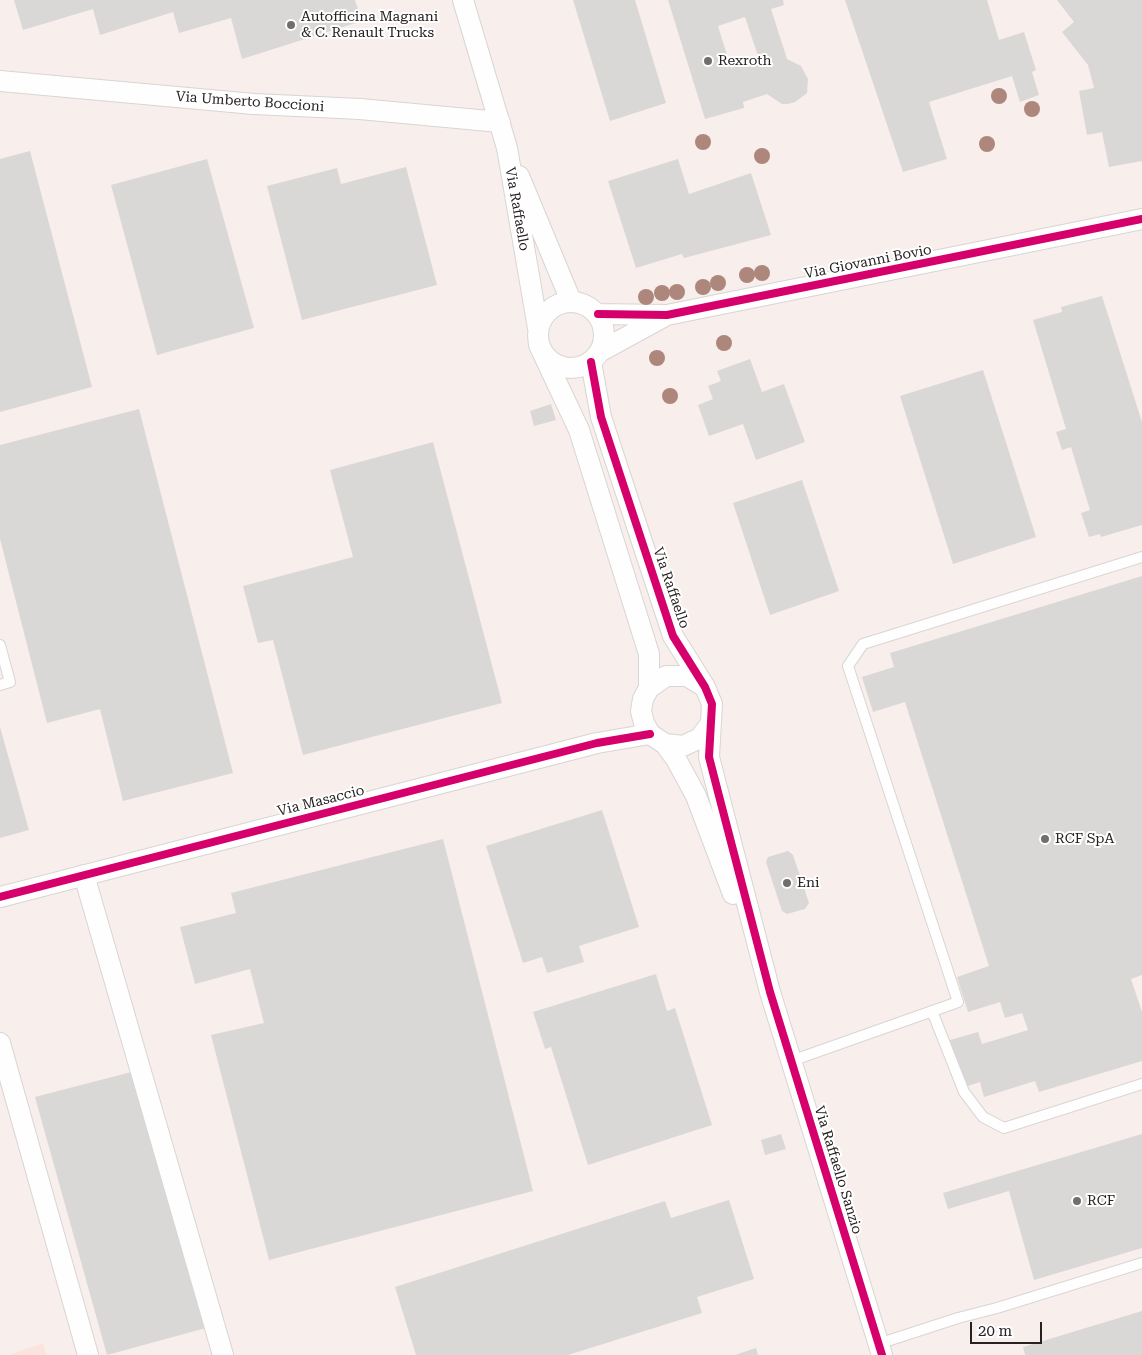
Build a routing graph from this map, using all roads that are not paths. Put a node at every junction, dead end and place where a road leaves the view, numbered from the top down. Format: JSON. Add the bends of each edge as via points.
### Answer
{"nodes":[{"id":1,"x":463,"y":0,"type":"edge"},
{"id":2,"x":0,"y":81,"type":"edge"},
{"id":3,"x":500,"y":122,"type":"junction"},
{"id":4,"x":507,"y":148,"type":"junction"},
{"id":5,"x":1142,"y":219,"type":"edge"},
{"id":6,"x":571,"y":301,"type":"junction"},
{"id":7,"x":598,"y":314,"type":"junction"},
{"id":8,"x":667,"y":315,"type":"junction"},
{"id":9,"x":538,"y":337,"type":"junction"},
{"id":10,"x":596,"y":356,"type":"junction"},
{"id":11,"x":1142,"y":557,"type":"edge"},
{"id":12,"x":0,"y":644,"type":"edge"},
{"id":13,"x":0,"y":685,"type":"edge"},
{"id":14,"x":705,"y":687,"type":"junction"},
{"id":15,"x":649,"y":688,"type":"junction"},
{"id":16,"x":641,"y":711,"type":"junction"},
{"id":17,"x":711,"y":723,"type":"junction"},
{"id":18,"x":657,"y":739,"type":"junction"},
{"id":19,"x":597,"y":742,"type":"junction"},
{"id":20,"x":84,"y":875,"type":"junction"},
{"id":21,"x":0,"y":897,"type":"edge"},
{"id":22,"x":770,"y":992,"type":"junction"},
{"id":23,"x":932,"y":1011,"type":"junction"},
{"id":24,"x":0,"y":1043,"type":"edge"},
{"id":25,"x":791,"y":1061,"type":"junction"},
{"id":26,"x":1142,"y":1084,"type":"edge"},
{"id":27,"x":1142,"y":1263,"type":"edge"},
{"id":28,"x":880,"y":1350,"type":"edge"},
{"id":29,"x":88,"y":1355,"type":"edge"},
{"id":30,"x":223,"y":1355,"type":"edge"}],
"edges":[{"from":1,"to":3,"type":"street","name":"Via Raffaello"},
{"from":2,"to":3,"type":"street","name":"Via Umberto Boccioni"},
{"from":3,"to":4,"type":"street","name":"Via Raffaello"},
{"from":4,"to":6,"type":"street","name":"Via Raffaello"},
{"from":4,"to":9,"type":"street","name":"Via Raffaello"},
{"from":5,"to":8,"type":"street","name":"Via Giovanni Bovio"},
{"from":6,"to":7,"type":"street","via":[[588,305]]},
{"from":6,"to":9,"type":"street","via":[[556,305],[545,314]]},
{"from":7,"to":8,"type":"street","name":"Via Giovanni Bovio"},
{"from":7,"to":10,"type":"street","name":"Via Raffaello","via":[[603,324],[604,339]]},
{"from":8,"to":10,"type":"street","name":"Via Giovanni Bovio"},
{"from":9,"to":10,"type":"street","name":"Via Raffaello","via":[[544,355],[559,366],[574,368]]},
{"from":9,"to":15,"type":"street","name":"Via Raffaello","via":[[579,430],[649,654]]},
{"from":10,"to":14,"type":"street","name":"Via Raffaello","via":[[601,417],[673,636]]},
{"from":11,"to":23,"type":"lane","via":[[863,644],[848,666],[958,1002]]},
{"from":12,"to":13,"type":"lane","via":[[10,682]]},
{"from":14,"to":15,"type":"street","via":[[687,676],[666,676]]},
{"from":14,"to":17,"type":"street","name":"Via Raffaello","via":[[712,704]]},
{"from":15,"to":16,"type":"street","name":"Via Raffaello"},
{"from":16,"to":18,"type":"street","via":[[644,723]]},
{"from":16,"to":19,"type":"street","name":"Via Masaccio"},
{"from":17,"to":18,"type":"street","via":[[700,738],[684,746]]},
{"from":17,"to":22,"type":"street","name":"Via Raffaello","via":[[709,757]]},
{"from":18,"to":19,"type":"street","name":"Via Masaccio"},
{"from":18,"to":22,"type":"street","via":[[676,759],[696,796]]},
{"from":19,"to":20,"type":"street","name":"Via Masaccio"},
{"from":20,"to":21,"type":"street","name":"Via Masaccio"},
{"from":20,"to":30,"type":"street"},
{"from":22,"to":25,"type":"street","name":"Via Raffaello Sanzio"},
{"from":23,"to":25,"type":"lane"},
{"from":23,"to":26,"type":"lane","via":[[964,1092],[983,1117],[1004,1128]]},
{"from":24,"to":29,"type":"street"},
{"from":25,"to":28,"type":"street","name":"Via Raffaello Sanzio"},
{"from":27,"to":28,"type":"lane","via":[[958,1318]]}]}
